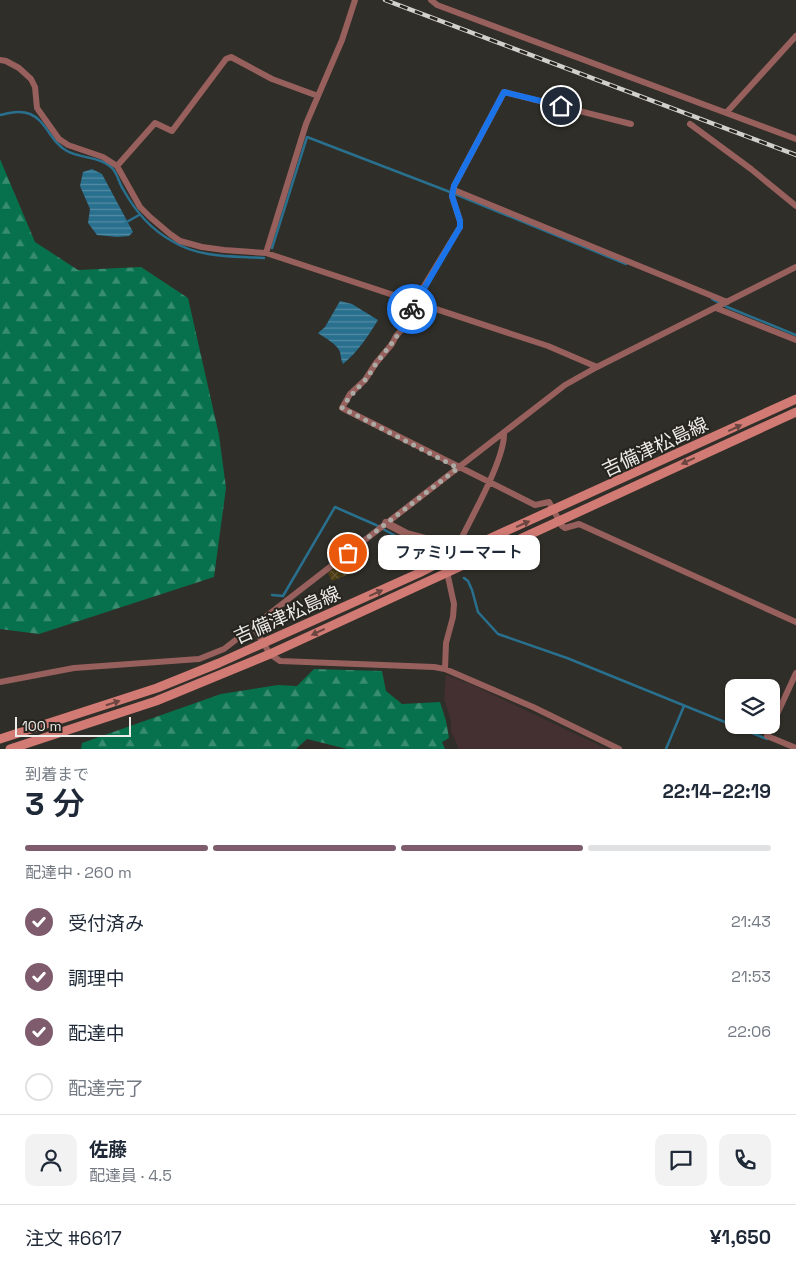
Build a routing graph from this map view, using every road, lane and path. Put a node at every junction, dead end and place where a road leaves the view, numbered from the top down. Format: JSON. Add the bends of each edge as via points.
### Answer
{"nodes":[{"id":1,"x":355,"y":0,"type":"edge"},
{"id":2,"x":431,"y":0,"type":"edge"},
{"id":3,"x":796,"y":36,"type":"edge"},
{"id":4,"x":0,"y":60,"type":"edge"},
{"id":5,"x":318,"y":96,"type":"junction"},
{"id":6,"x":727,"y":112,"type":"junction"},
{"id":7,"x":631,"y":124,"type":"dead end"},
{"id":8,"x":690,"y":124,"type":"dead end"},
{"id":9,"x":796,"y":139,"type":"edge"},
{"id":10,"x":117,"y":166,"type":"junction"},
{"id":11,"x":453,"y":192,"type":"junction"},
{"id":12,"x":796,"y":206,"type":"edge"},
{"id":13,"x":266,"y":253,"type":"junction"},
{"id":14,"x":796,"y":267,"type":"edge"},
{"id":15,"x":415,"y":301,"type":"junction"},
{"id":16,"x":722,"y":304,"type":"junction"},
{"id":17,"x":796,"y":340,"type":"edge"},
{"id":18,"x":597,"y":367,"type":"junction"},
{"id":19,"x":796,"y":399,"type":"edge"},
{"id":20,"x":796,"y":412,"type":"edge"},
{"id":21,"x":504,"y":433,"type":"junction"},
{"id":22,"x":458,"y":468,"type":"junction"},
{"id":23,"x":488,"y":482,"type":"junction"},
{"id":24,"x":555,"y":510,"type":"junction"},
{"id":25,"x":559,"y":521,"type":"junction"},
{"id":26,"x":382,"y":526,"type":"junction"},
{"id":27,"x":459,"y":543,"type":"dead end"},
{"id":28,"x":443,"y":561,"type":"junction"},
{"id":29,"x":447,"y":572,"type":"junction"},
{"id":30,"x":796,"y":622,"type":"edge"},
{"id":31,"x":253,"y":626,"type":"junction"},
{"id":32,"x":264,"y":644,"type":"junction"},
{"id":33,"x":270,"y":654,"type":"junction"},
{"id":34,"x":445,"y":669,"type":"junction"},
{"id":35,"x":796,"y":673,"type":"edge"},
{"id":36,"x":0,"y":682,"type":"edge"},
{"id":37,"x":0,"y":739,"type":"edge"},
{"id":38,"x":796,"y":748,"type":"edge"},
{"id":39,"x":10,"y":749,"type":"edge"},
{"id":40,"x":619,"y":749,"type":"edge"}],
"edges":[{"from":1,"to":5,"type":"street"},
{"from":2,"to":6,"type":"street","via":[[446,9]]},
{"from":3,"to":6,"type":"street"},
{"from":4,"to":10,"type":"street","via":[[19,68],[31,79],[37,108],[59,139]]},
{"from":5,"to":10,"type":"street","via":[[272,79],[231,56],[172,131],[155,124]]},
{"from":5,"to":13,"type":"street","via":[[306,124]]},
{"from":6,"to":9,"type":"street"},
{"from":7,"to":11,"type":"street","via":[[504,92]]},
{"from":8,"to":12,"type":"street"},
{"from":10,"to":13,"type":"street","via":[[140,207],[180,241],[202,247]]},
{"from":11,"to":15,"type":"street","via":[[460,227]]},
{"from":11,"to":16,"type":"street"},
{"from":13,"to":15,"type":"street"},
{"from":14,"to":16,"type":"street"},
{"from":15,"to":18,"type":"street","via":[[548,346]]},
{"from":15,"to":22,"type":"street","via":[[406,326],[342,408]]},
{"from":16,"to":17,"type":"street"},
{"from":16,"to":18,"type":"street"},
{"from":18,"to":21,"type":"street","via":[[565,385]]},
{"from":24,"to":19,"type":"main road","name":"吉備津松島線","one_way":true},
{"from":20,"to":25,"type":"main road","name":"吉備津松島線","one_way":true},
{"from":21,"to":22,"type":"street"},
{"from":21,"to":23,"type":"street","via":[[504,442]]},
{"from":22,"to":23,"type":"street"},
{"from":22,"to":26,"type":"street"},
{"from":23,"to":24,"type":"street","via":[[535,505],[549,502]]},
{"from":23,"to":27,"type":"street"},
{"from":24,"to":25,"type":"street"},
{"from":28,"to":24,"type":"main road","name":"吉備津松島線","one_way":true},
{"from":25,"to":29,"type":"main road","name":"吉備津松島線"},
{"from":25,"to":30,"type":"street","via":[[565,528],[579,524]]},
{"from":26,"to":28,"type":"street","via":[[430,540]]},
{"from":26,"to":31,"type":"street"},
{"from":28,"to":29,"type":"street"},
{"from":32,"to":28,"type":"main road","name":"吉備津松島線","one_way":true},
{"from":29,"to":33,"type":"main road","name":"吉備津松島線","one_way":true},
{"from":29,"to":34,"type":"street","via":[[454,604],[446,643]]},
{"from":31,"to":32,"type":"street"},
{"from":31,"to":36,"type":"street","via":[[224,649],[198,659],[74,668]]},
{"from":32,"to":33,"type":"street"},
{"from":37,"to":32,"type":"main road","name":"吉備津松島線","one_way":true,"via":[[157,688]]},
{"from":33,"to":34,"type":"street","via":[[284,662]]},
{"from":33,"to":39,"type":"main road","name":"吉備津松島線","via":[[156,701]]},
{"from":34,"to":40,"type":"street"},
{"from":35,"to":38,"type":"street","via":[[767,736]]}]}
